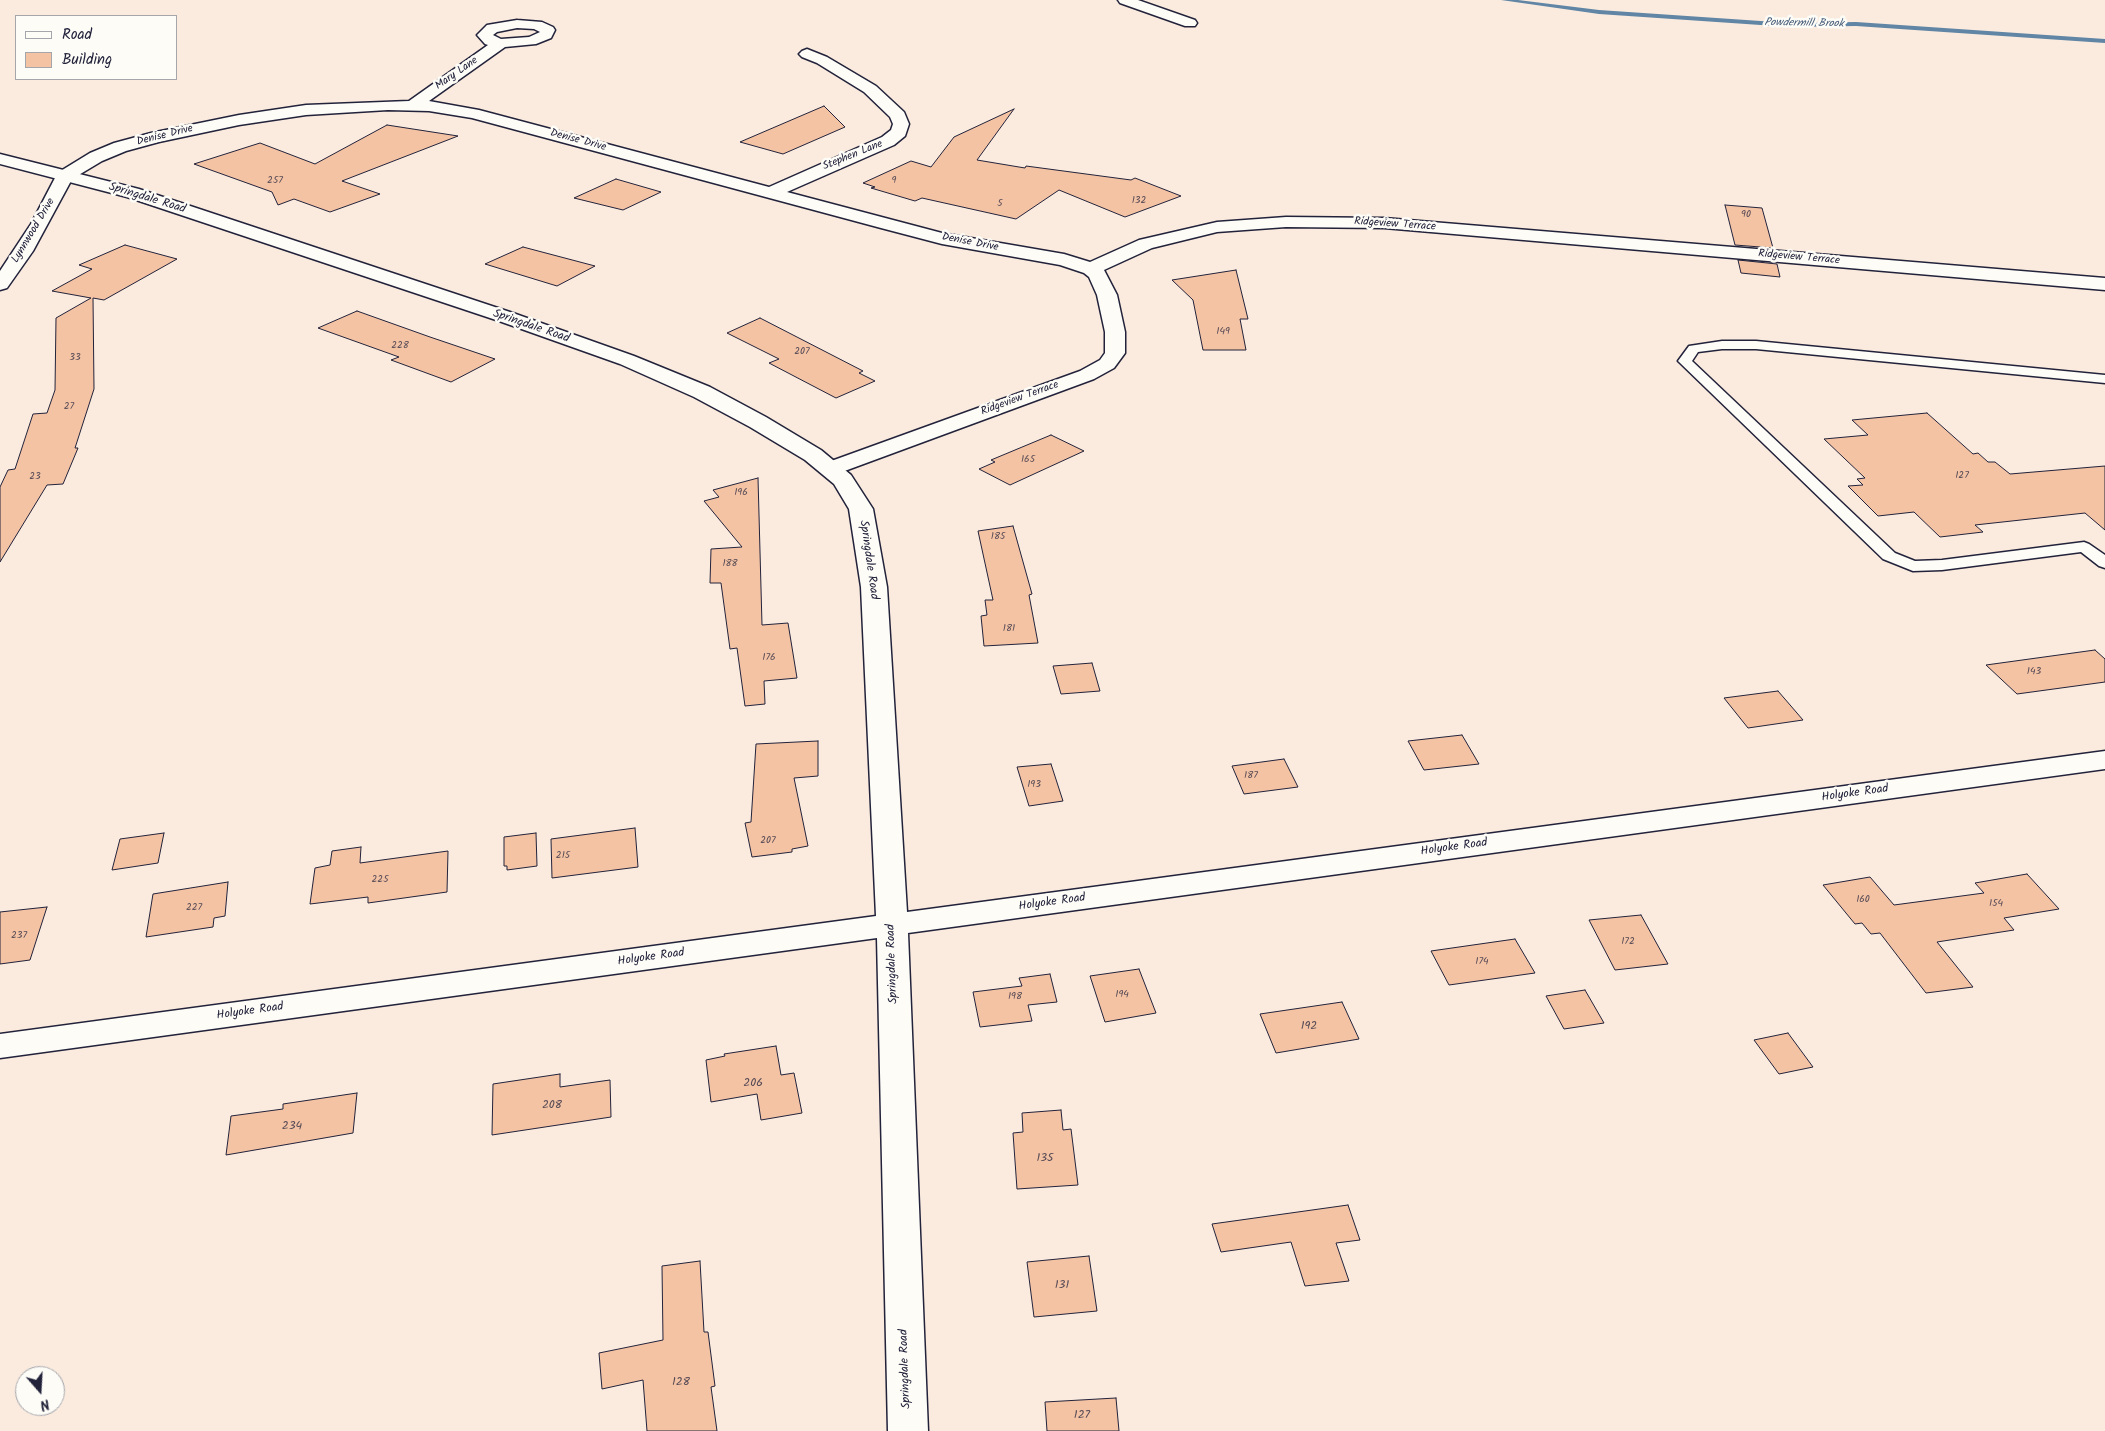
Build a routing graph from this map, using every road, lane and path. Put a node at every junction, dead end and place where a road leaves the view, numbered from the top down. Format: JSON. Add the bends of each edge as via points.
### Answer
{"nodes":[{"id":1,"x":1124,"y":0,"type":"edge"},
{"id":2,"x":1190,"y":24,"type":"dead end"},
{"id":3,"x":501,"y":43,"type":"dead end"},
{"id":4,"x":807,"y":54,"type":"dead end"},
{"id":5,"x":414,"y":105,"type":"junction"},
{"id":6,"x":4,"y":162,"type":"edge"},
{"id":7,"x":65,"y":176,"type":"junction"},
{"id":8,"x":771,"y":194,"type":"junction"},
{"id":9,"x":1091,"y":269,"type":"junction"},
{"id":10,"x":0,"y":284,"type":"edge"},
{"id":11,"x":2105,"y":284,"type":"edge"},
{"id":12,"x":2105,"y":380,"type":"edge"},
{"id":13,"x":831,"y":469,"type":"junction"},
{"id":14,"x":2105,"y":564,"type":"edge"},
{"id":15,"x":2105,"y":760,"type":"edge"},
{"id":16,"x":892,"y":925,"type":"junction"},
{"id":17,"x":0,"y":1046,"type":"edge"},
{"id":18,"x":908,"y":1431,"type":"edge"}],
"edges":[{"from":1,"to":2,"type":"street"},
{"from":3,"to":5,"type":"street","name":"Mary Lane"},
{"from":4,"to":8,"type":"street","name":"Stephen Lane","via":[[870,89],[898,115],[902,124],[899,132],[888,141]]},
{"from":5,"to":7,"type":"street","name":"Denise Drive","via":[[306,110],[193,128],[120,147]]},
{"from":5,"to":8,"type":"street","name":"Denise Drive","via":[[474,113]]},
{"from":6,"to":7,"type":"street","name":"Springdale Road"},
{"from":7,"to":10,"type":"street","name":"Lynnwood Drive","via":[[24,251]]},
{"from":7,"to":13,"type":"street","name":"Springdale Road","via":[[133,193],[216,220],[627,360],[702,392],[814,455]]},
{"from":8,"to":9,"type":"street","name":"Denise Drive","via":[[942,238],[1064,260]]},
{"from":9,"to":11,"type":"street","name":"Ridgeview Terrace","via":[[1146,244],[1217,227],[1324,221],[1384,223]]},
{"from":9,"to":13,"type":"street","name":"Ridgeview Terrace","via":[[1107,295],[1115,332],[1114,353],[1107,364],[1087,375]]},
{"from":12,"to":14,"type":"lane","via":[[1756,345],[1722,345],[1694,350],[1685,361],[1889,556],[1914,566],[1942,565],[2084,547]]},
{"from":13,"to":16,"type":"street","name":"Springdale Road","via":[[843,480],[861,508],[874,587]]},
{"from":15,"to":16,"type":"street","name":"Holyoke Road"},
{"from":16,"to":17,"type":"street","name":"Holyoke Road"},
{"from":16,"to":18,"type":"street","name":"Springdale Road"}]}
